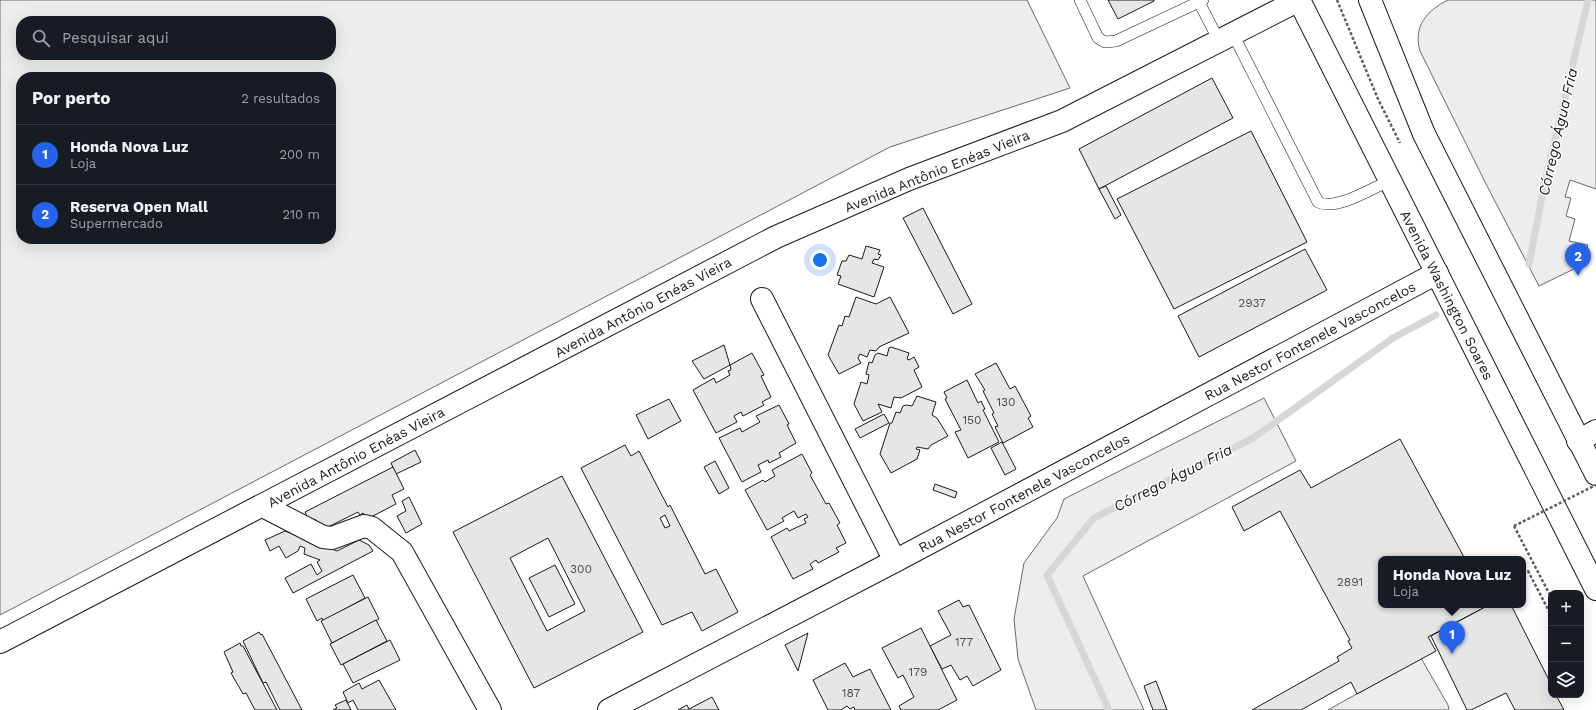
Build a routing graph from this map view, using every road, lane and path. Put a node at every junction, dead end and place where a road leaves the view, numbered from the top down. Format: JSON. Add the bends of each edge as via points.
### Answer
{"nodes":[{"id":1,"x":1080,"y":0,"type":"edge"},
{"id":2,"x":1299,"y":0,"type":"edge"},
{"id":3,"x":1201,"y":1,"type":"edge"},
{"id":4,"x":1374,"y":1,"type":"edge"},
{"id":5,"x":1226,"y":38,"type":"junction"},
{"id":6,"x":1389,"y":181,"type":"junction"},
{"id":7,"x":1437,"y":273,"type":"junction"},
{"id":8,"x":762,"y":299,"type":"dead end"},
{"id":9,"x":1587,"y":436,"type":"edge"},
{"id":10,"x":1596,"y":474,"type":"edge"},
{"id":11,"x":1596,"y":485,"type":"edge"},
{"id":12,"x":263,"y":506,"type":"junction"},
{"id":13,"x":895,"y":561,"type":"junction"},
{"id":14,"x":1526,"y":572,"type":"edge"},
{"id":15,"x":1596,"y":590,"type":"edge"},
{"id":16,"x":1548,"y":591,"type":"edge"},
{"id":17,"x":1548,"y":609,"type":"edge"},
{"id":18,"x":0,"y":642,"type":"edge"},
{"id":19,"x":490,"y":710,"type":"edge"},
{"id":20,"x":609,"y":710,"type":"edge"}],
"edges":[{"from":1,"to":3,"type":"lane","via":[[1098,38],[1105,42],[1116,41]]},
{"from":2,"to":5,"type":"main road","name":"Avenida Antônio Enéas Vieira"},
{"from":2,"to":6,"type":"main road","name":"Avenida Washington Soares"},
{"from":3,"to":5,"type":"lane"},
{"from":4,"to":9,"type":"main road","via":[[1424,134],[1508,299]]},
{"from":5,"to":6,"type":"lane","via":[[1318,202],[1325,206],[1336,204]]},
{"from":5,"to":12,"type":"main road","name":"Avenida Antônio Enéas Vieira","via":[[1062,121],[909,179],[776,237]]},
{"from":6,"to":7,"type":"main road","name":"Avenida Washington Soares"},
{"from":7,"to":13,"type":"main road","name":"Rua Nestor Fontenele Vasconcelos"},
{"from":7,"to":15,"type":"main road","name":"Avenida Washington Soares"},
{"from":8,"to":13,"type":"main road"},
{"from":9,"to":10,"type":"main road"},
{"from":11,"to":16,"type":"path","bridge":true,"via":[[1514,526]]},
{"from":12,"to":18,"type":"main road","name":"Avenida Antônio Enéas Vieira"},
{"from":12,"to":19,"type":"main road","via":[[323,537],[332,538],[358,527],[369,527],[402,552]]},
{"from":13,"to":20,"type":"main road","name":"Rua Nestor Fontenele Vasconcelos"},
{"from":14,"to":17,"type":"path","via":[[1528,571]]}]}
